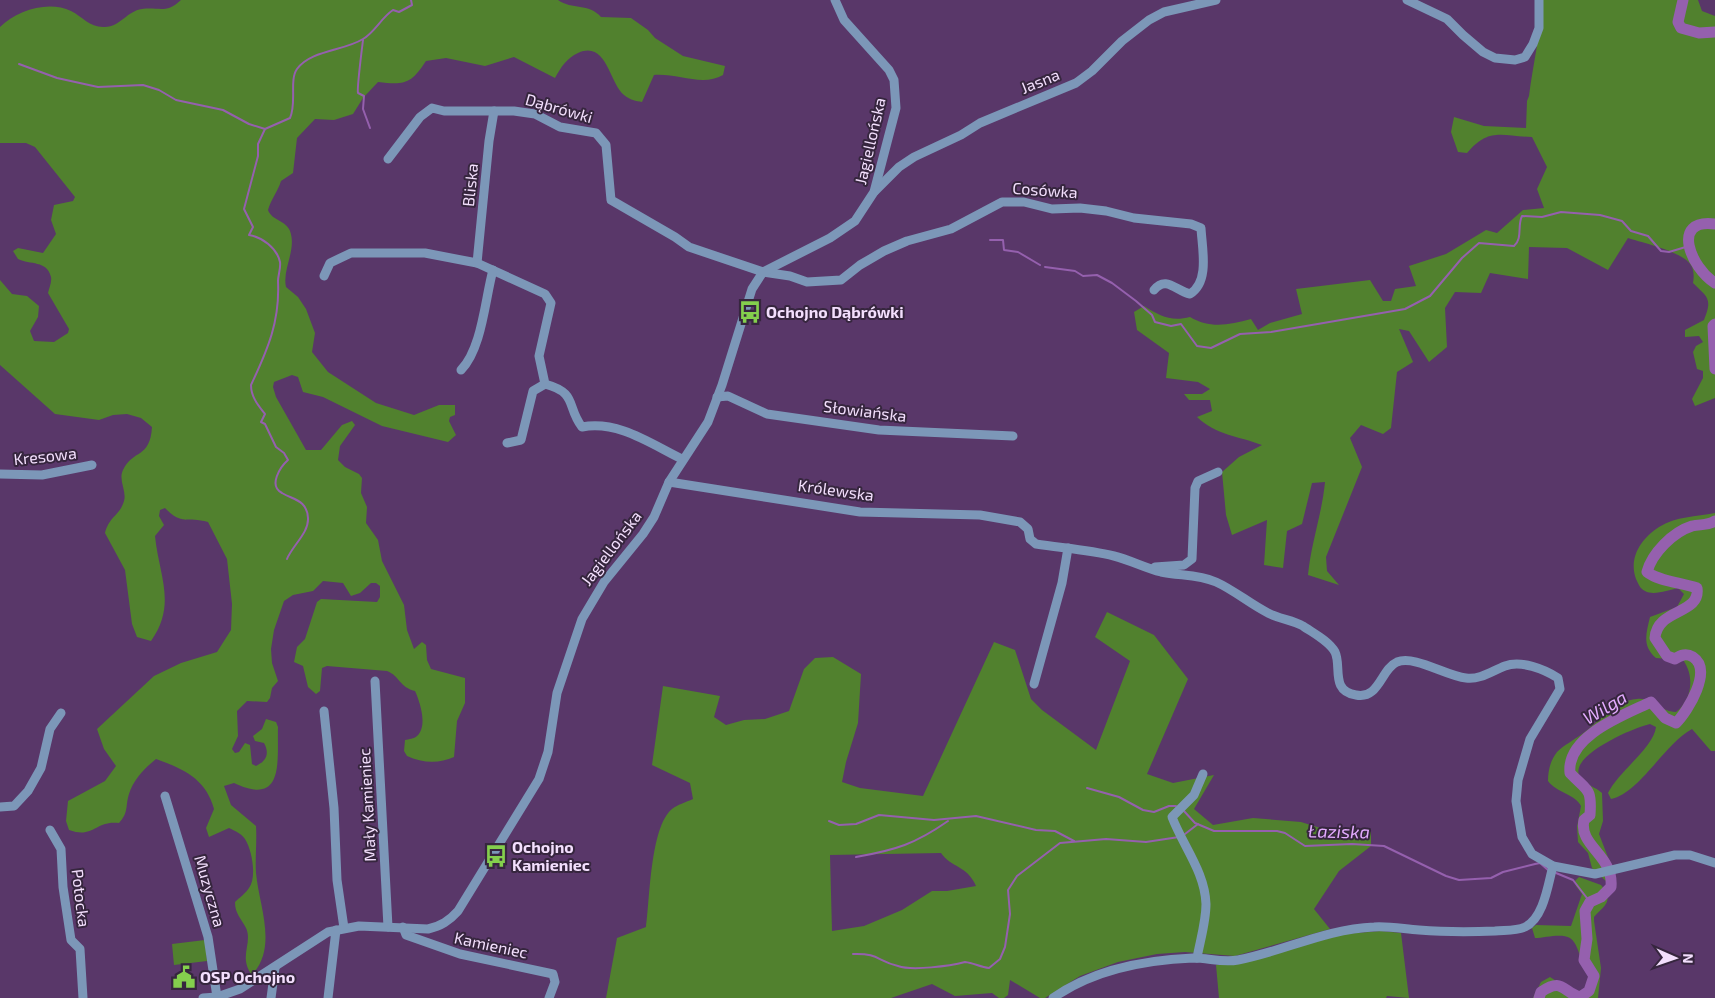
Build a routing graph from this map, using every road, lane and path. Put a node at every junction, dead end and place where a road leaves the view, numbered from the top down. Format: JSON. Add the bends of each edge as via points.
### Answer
{"nodes":[{"id":1,"x":835,"y":0,"type":"edge"},
{"id":2,"x":1216,"y":0,"type":"edge"},
{"id":3,"x":1407,"y":0,"type":"edge"},
{"id":4,"x":1540,"y":0,"type":"edge"},
{"id":5,"x":494,"y":110,"type":"junction"},
{"id":6,"x":388,"y":159,"type":"dead end"},
{"id":7,"x":874,"y":192,"type":"junction"},
{"id":8,"x":477,"y":263,"type":"junction"},
{"id":9,"x":493,"y":270,"type":"junction"},
{"id":10,"x":763,"y":272,"type":"junction"},
{"id":11,"x":324,"y":276,"type":"dead end"},
{"id":12,"x":1154,"y":290,"type":"dead end"},
{"id":13,"x":461,"y":370,"type":"dead end"},
{"id":14,"x":544,"y":384,"type":"junction"},
{"id":15,"x":717,"y":397,"type":"junction"},
{"id":16,"x":1013,"y":436,"type":"dead end"},
{"id":17,"x":507,"y":443,"type":"dead end"},
{"id":18,"x":682,"y":459,"type":"junction"},
{"id":19,"x":92,"y":465,"type":"dead end"},
{"id":20,"x":1218,"y":472,"type":"dead end"},
{"id":21,"x":0,"y":474,"type":"edge"},
{"id":22,"x":668,"y":482,"type":"junction"},
{"id":23,"x":1068,"y":548,"type":"junction"},
{"id":24,"x":1150,"y":568,"type":"junction"},
{"id":25,"x":375,"y":682,"type":"dead end"},
{"id":26,"x":1034,"y":684,"type":"dead end"},
{"id":27,"x":324,"y":711,"type":"dead end"},
{"id":28,"x":61,"y":714,"type":"dead end"},
{"id":29,"x":1203,"y":774,"type":"dead end"},
{"id":30,"x":165,"y":796,"type":"dead end"},
{"id":31,"x":0,"y":807,"type":"edge"},
{"id":32,"x":50,"y":830,"type":"dead end"},
{"id":33,"x":1715,"y":863,"type":"edge"},
{"id":34,"x":1553,"y":866,"type":"junction"},
{"id":35,"x":388,"y":927,"type":"junction"},
{"id":36,"x":403,"y":927,"type":"junction"},
{"id":37,"x":340,"y":929,"type":"junction"},
{"id":38,"x":1198,"y":958,"type":"junction"},
{"id":39,"x":275,"y":968,"type":"junction"},
{"id":40,"x":217,"y":997,"type":"edge"},
{"id":41,"x":83,"y":998,"type":"edge"},
{"id":42,"x":202,"y":998,"type":"edge"},
{"id":43,"x":271,"y":998,"type":"edge"},
{"id":44,"x":328,"y":998,"type":"edge"},
{"id":45,"x":549,"y":998,"type":"edge"},
{"id":46,"x":1053,"y":998,"type":"edge"}],
"edges":[{"from":1,"to":7,"type":"street","name":"Jagiellońska","via":[[844,20],[889,70],[894,80],[896,108]]},
{"from":2,"to":7,"type":"street","name":"Jasna","via":[[1164,12],[1149,20],[1076,83],[980,123],[914,157]]},
{"from":3,"to":4,"type":"street","via":[[1447,19],[1495,58],[1515,60],[1527,54],[1539,28]]},
{"from":5,"to":6,"type":"street","name":"Dąbrówki","via":[[444,111],[432,108],[420,117]]},
{"from":5,"to":8,"type":"street","name":"Bliska"},
{"from":5,"to":10,"type":"street","name":"Dąbrówki","via":[[535,114],[560,126],[596,133],[606,144],[611,200],[689,247]]},
{"from":7,"to":10,"type":"street","name":"Jagiellońska","via":[[854,221],[830,238]]},
{"from":8,"to":9,"type":"street"},
{"from":8,"to":11,"type":"street","via":[[425,253],[351,253],[330,263]]},
{"from":9,"to":13,"type":"street","via":[[476,343],[469,362]]},
{"from":9,"to":14,"type":"street","via":[[545,294],[551,303],[539,356]]},
{"from":10,"to":12,"type":"street","name":"Cosówka","via":[[807,282],[841,280],[860,265],[907,241],[951,229],[1002,202],[1024,202],[1052,209],[1106,211],[1201,228],[1202,279],[1198,289],[1190,294],[1165,283],[1158,284]]},
{"from":10,"to":15,"type":"street","name":"Jagiellońska","via":[[752,288]]},
{"from":14,"to":17,"type":"street","via":[[533,391],[520,440]]},
{"from":14,"to":18,"type":"street","via":[[555,387],[571,399],[576,419],[582,427],[607,426],[625,430]]},
{"from":15,"to":16,"type":"street","name":"Słowiańska","via":[[728,396],[766,414],[880,430]]},
{"from":15,"to":18,"type":"street","name":"Jagiellońska","via":[[700,437]]},
{"from":18,"to":22,"type":"street","name":"Jagiellońska"},
{"from":19,"to":21,"type":"street","name":"Kresowa","via":[[42,475]]},
{"from":20,"to":24,"type":"street","via":[[1198,481],[1195,488],[1192,559],[1184,565]]},
{"from":22,"to":23,"type":"street","name":"Królewska","via":[[860,512],[980,515],[1020,522],[1028,529],[1032,543]]},
{"from":22,"to":36,"type":"street","name":"Jagiellońska","via":[[650,522],[604,582],[582,619],[558,693],[546,759],[539,779],[450,920],[428,929]]},
{"from":23,"to":24,"type":"street","via":[[1114,556]]},
{"from":23,"to":26,"type":"street","via":[[1062,583]]},
{"from":24,"to":34,"type":"street","via":[[1209,579],[1267,613],[1301,625],[1336,653],[1338,681],[1346,691],[1356,696],[1369,693],[1378,686],[1390,666],[1399,661],[1411,661],[1468,679],[1517,664],[1558,678],[1560,689],[1530,739],[1522,762],[1516,801],[1526,846],[1532,854]]},
{"from":25,"to":35,"type":"street","name":"Mały Kamieniec"},
{"from":27,"to":37,"type":"street","via":[[334,808]]},
{"from":28,"to":31,"type":"street","via":[[50,729],[41,768],[28,791],[14,806]]},
{"from":29,"to":38,"type":"street","via":[[1194,795],[1172,817],[1204,891],[1205,916]]},
{"from":30,"to":40,"type":"street","name":"Muzyczna","via":[[208,937]]},
{"from":32,"to":41,"type":"street","name":"Potocka","via":[[61,849],[62,886],[71,940],[80,949]]},
{"from":33,"to":34,"type":"street","via":[[1690,855],[1675,855],[1595,874]]},
{"from":34,"to":38,"type":"street","via":[[1539,910],[1524,928],[1480,931],[1372,927],[1328,934],[1238,960],[1225,962]]},
{"from":35,"to":36,"type":"street","name":"Jagiellońska"},
{"from":35,"to":37,"type":"street","name":"Jagiellońska"},
{"from":36,"to":45,"type":"street","name":"Kamieniec","via":[[406,935],[438,948],[554,974],[555,982]]},
{"from":37,"to":39,"type":"street","name":"Jagiellońska","via":[[304,946]]},
{"from":37,"to":44,"type":"street"},
{"from":38,"to":46,"type":"street","via":[[1164,959],[1120,968],[1082,980]]},
{"from":39,"to":40,"type":"street","name":"Jagiellońska","via":[[240,989]]},
{"from":39,"to":43,"type":"street"},
{"from":40,"to":42,"type":"street","name":"Jagiellońska"}]}
